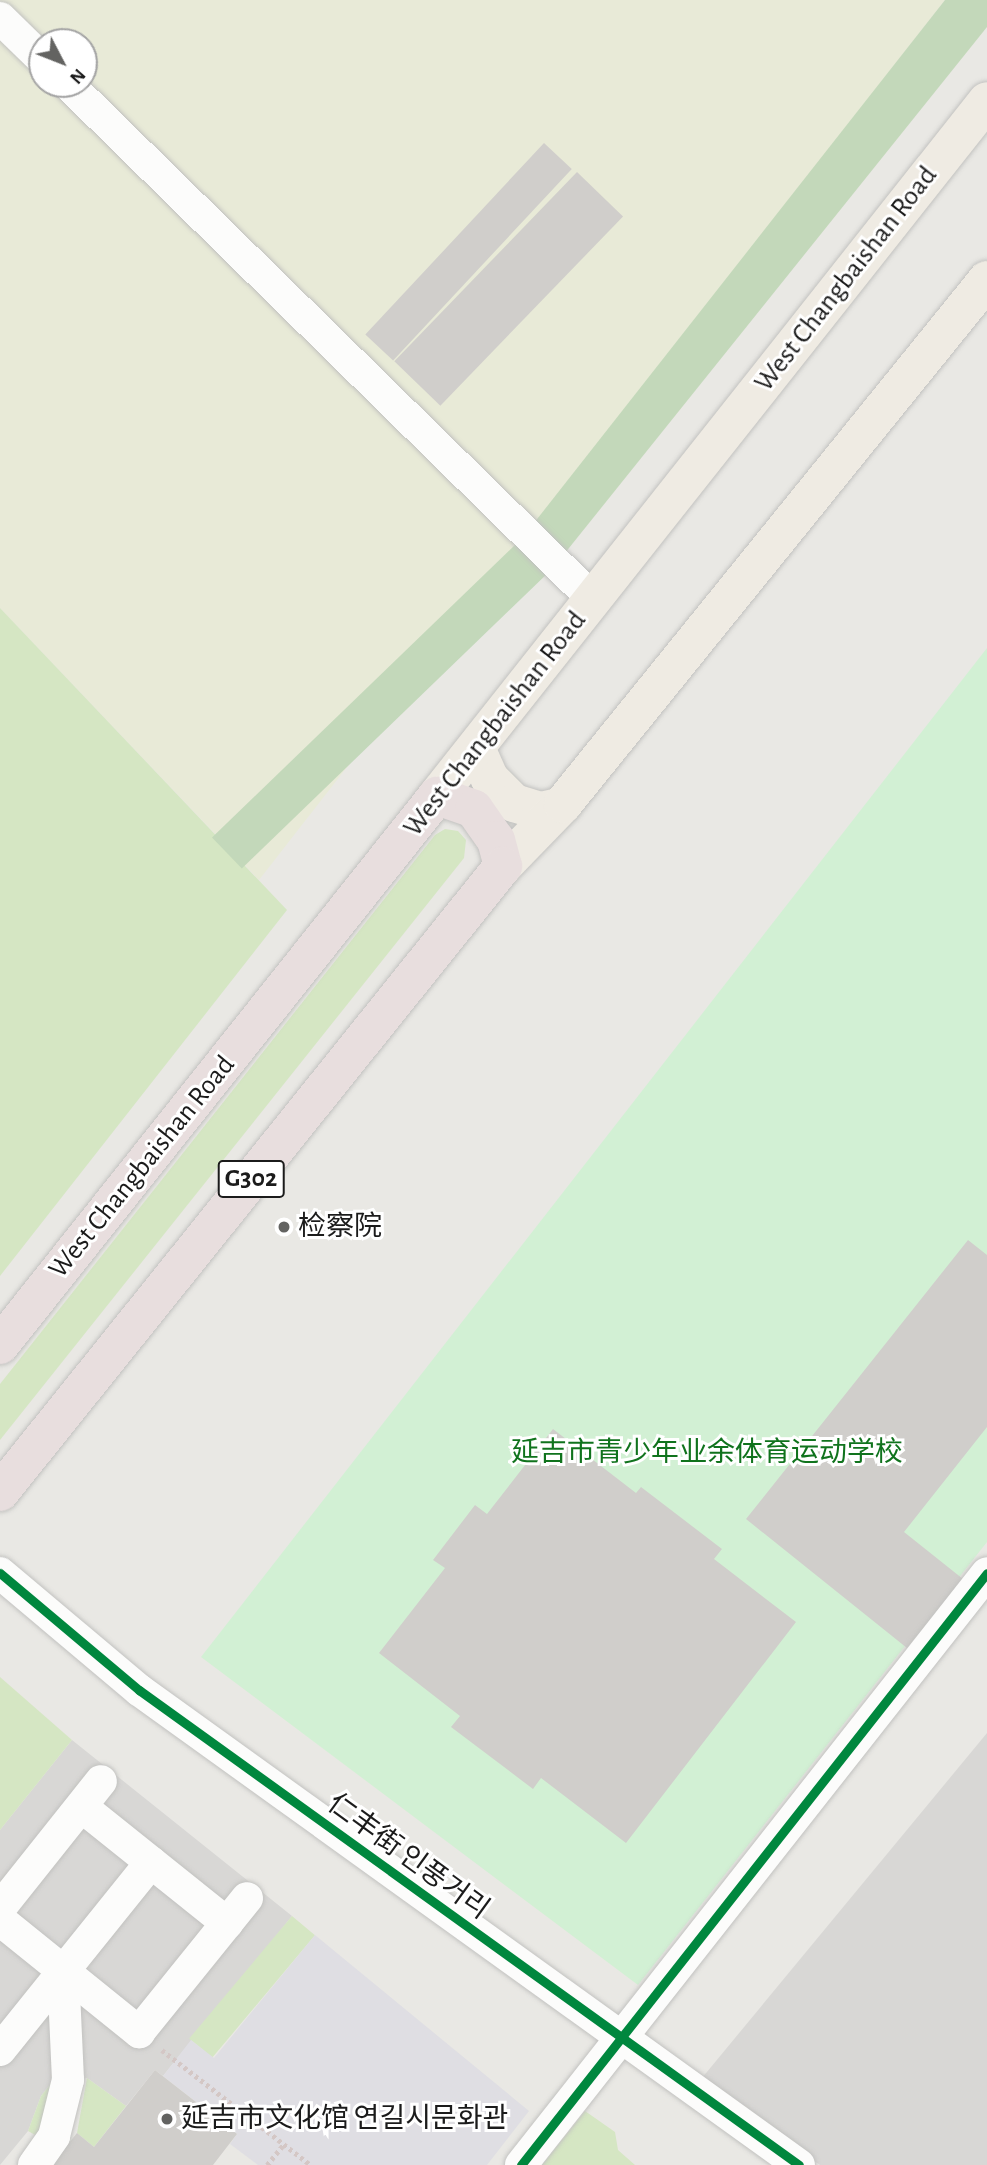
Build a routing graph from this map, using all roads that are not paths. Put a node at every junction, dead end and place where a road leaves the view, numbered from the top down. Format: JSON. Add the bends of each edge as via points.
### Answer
{"nodes":[{"id":1,"x":0,"y":18,"type":"edge"},
{"id":2,"x":28,"y":45,"type":"edge"},
{"id":3,"x":82,"y":98,"type":"edge"},
{"id":4,"x":987,"y":100,"type":"edge"},
{"id":5,"x":987,"y":280,"type":"edge"},
{"id":6,"x":593,"y":599,"type":"junction"},
{"id":7,"x":476,"y":748,"type":"junction"},
{"id":8,"x":437,"y":796,"type":"junction"},
{"id":9,"x":559,"y":807,"type":"junction"},
{"id":10,"x":503,"y":866,"type":"junction"},
{"id":11,"x":0,"y":1345,"type":"edge"},
{"id":12,"x":0,"y":1492,"type":"edge"},
{"id":13,"x":0,"y":1573,"type":"edge"},
{"id":14,"x":987,"y":1573,"type":"edge"},
{"id":15,"x":102,"y":1781,"type":"dead end"},
{"id":16,"x":82,"y":1807,"type":"junction"},
{"id":17,"x":151,"y":1862,"type":"junction"},
{"id":18,"x":247,"y":1898,"type":"dead end"},
{"id":19,"x":0,"y":1908,"type":"edge"},
{"id":20,"x":0,"y":1920,"type":"edge"},
{"id":21,"x":227,"y":1923,"type":"junction"},
{"id":22,"x":63,"y":1970,"type":"junction"},
{"id":23,"x":621,"y":2039,"type":"junction"},
{"id":24,"x":0,"y":2050,"type":"edge"},
{"id":25,"x":34,"y":2165,"type":"edge"},
{"id":26,"x":521,"y":2165,"type":"edge"},
{"id":27,"x":799,"y":2165,"type":"edge"}],
"edges":[{"from":1,"to":2,"type":"street"},
{"from":3,"to":6,"type":"street"},
{"from":4,"to":6,"type":"main road","name":"West Changbaishan Road"},
{"from":5,"to":9,"type":"main road"},
{"from":6,"to":7,"type":"main road","name":"West Changbaishan Road"},
{"from":7,"to":8,"type":"main road","name":"West Changbaishan Road"},
{"from":7,"to":9,"type":"main road","via":[[490,779],[514,803],[541,811]]},
{"from":8,"to":10,"type":"highway","via":[[474,809],[496,840]]},
{"from":8,"to":11,"type":"highway","name":"West Changbaishan Road"},
{"from":9,"to":10,"type":"main road"},
{"from":10,"to":12,"type":"highway","number":"G302"},
{"from":13,"to":23,"type":"street","name":"仁丰街 인풍거리","via":[[139,1690]]},
{"from":14,"to":23,"type":"street"},
{"from":15,"to":16,"type":"street"},
{"from":16,"to":17,"type":"street"},
{"from":16,"to":19,"type":"street"},
{"from":17,"to":21,"type":"street"},
{"from":17,"to":22,"type":"street"},
{"from":18,"to":21,"type":"street"},
{"from":20,"to":22,"type":"street"},
{"from":21,"to":22,"type":"street","via":[[139,2032]]},
{"from":22,"to":24,"type":"street"},
{"from":22,"to":25,"type":"street","via":[[68,2080],[54,2136]]},
{"from":23,"to":26,"type":"street"},
{"from":23,"to":27,"type":"street","name":"仁丰街 인풍거리"}]}
